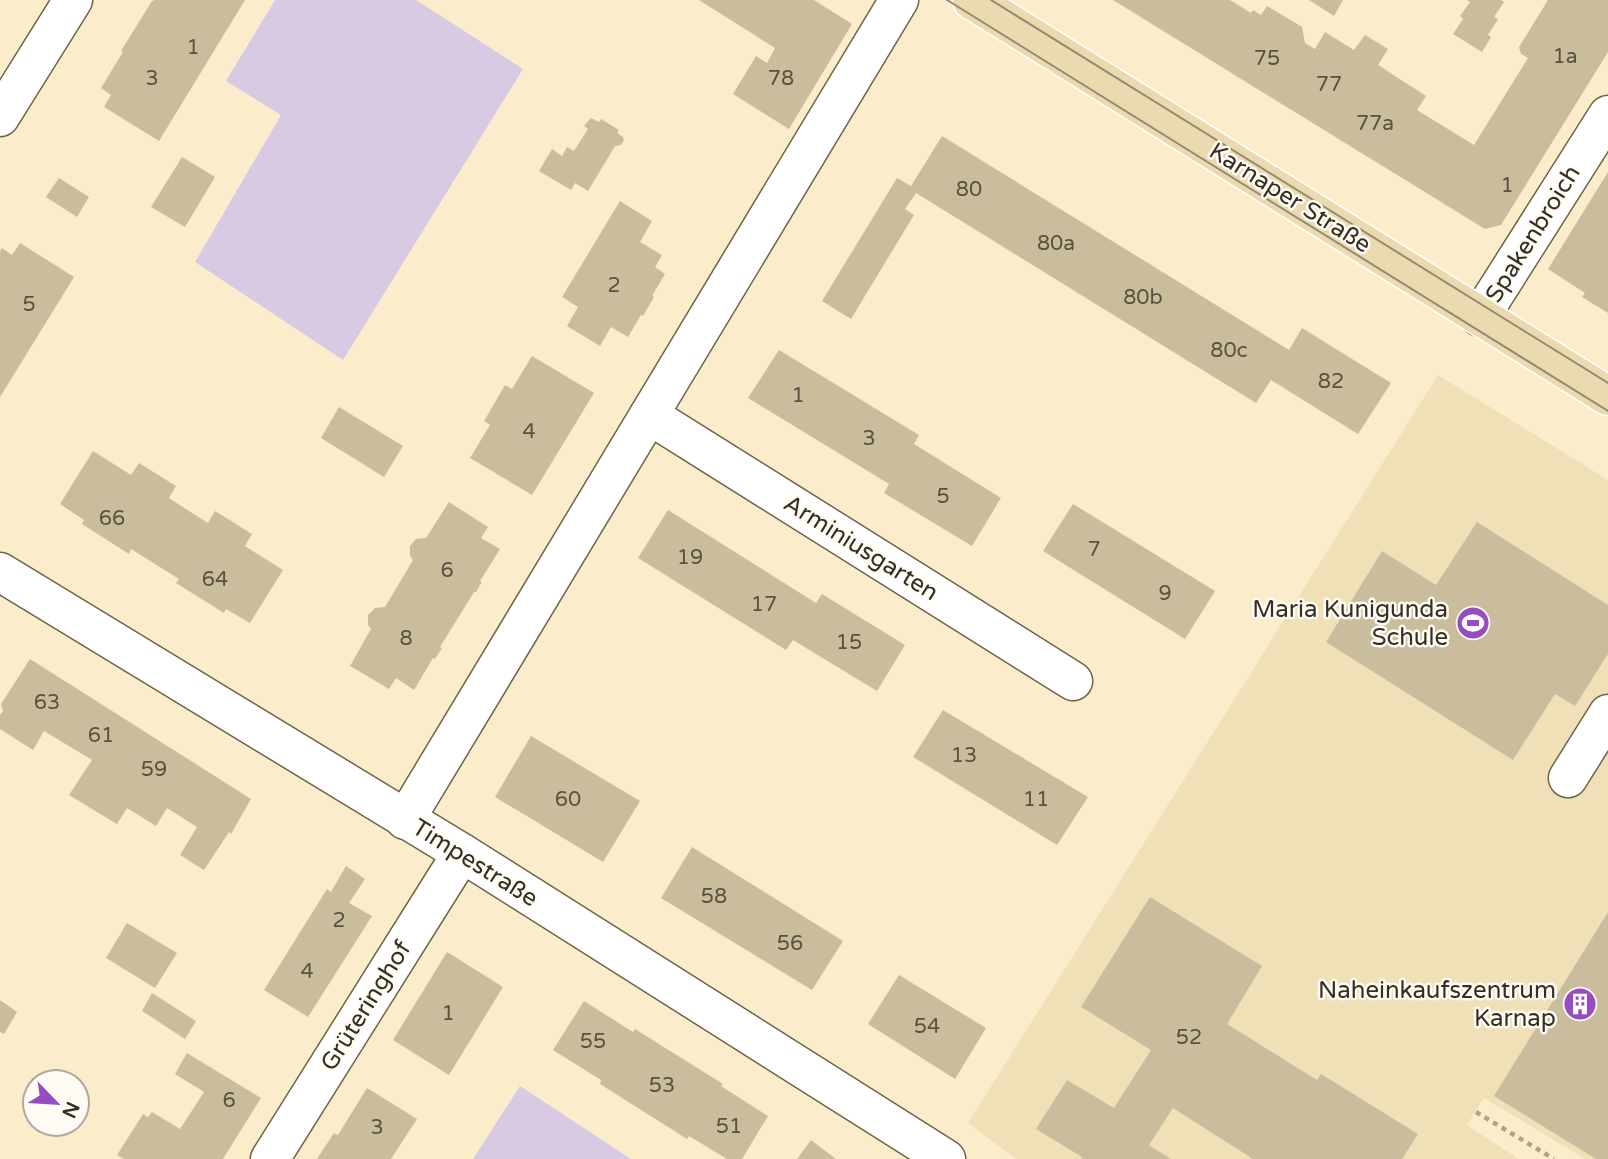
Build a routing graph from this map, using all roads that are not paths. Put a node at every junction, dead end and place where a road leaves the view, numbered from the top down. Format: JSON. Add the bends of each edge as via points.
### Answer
{"nodes":[{"id":1,"x":73,"y":0,"type":"edge"},
{"id":2,"x":899,"y":0,"type":"edge"},
{"id":3,"x":972,"y":0,"type":"edge"},
{"id":4,"x":1608,"y":115,"type":"edge"},
{"id":5,"x":0,"y":117,"type":"edge"},
{"id":6,"x":1480,"y":317,"type":"junction"},
{"id":7,"x":1608,"y":396,"type":"edge"},
{"id":8,"x":649,"y":415,"type":"junction"},
{"id":9,"x":0,"y":572,"type":"edge"},
{"id":10,"x":1073,"y":681,"type":"dead end"},
{"id":11,"x":1608,"y":714,"type":"edge"},
{"id":12,"x":1567,"y":778,"type":"dead end"},
{"id":13,"x":405,"y":820,"type":"junction"},
{"id":14,"x":461,"y":853,"type":"junction"},
{"id":15,"x":270,"y":1159,"type":"edge"},
{"id":16,"x":946,"y":1159,"type":"edge"}],
"edges":[{"from":1,"to":5,"type":"street"},
{"from":2,"to":8,"type":"street"},
{"from":3,"to":6,"type":"main road","name":"Karnaper Straße"},
{"from":4,"to":6,"type":"street","name":"Spakenbroich"},
{"from":6,"to":7,"type":"main road","name":"Karnaper Straße"},
{"from":8,"to":10,"type":"street","name":"Arminiusgarten"},
{"from":8,"to":13,"type":"street"},
{"from":9,"to":13,"type":"street","name":"Timpestraße"},
{"from":11,"to":12,"type":"street"},
{"from":13,"to":14,"type":"street","name":"Timpestraße"},
{"from":14,"to":15,"type":"street","name":"Grüteringhof"},
{"from":14,"to":16,"type":"street","name":"Timpestraße"}]}
